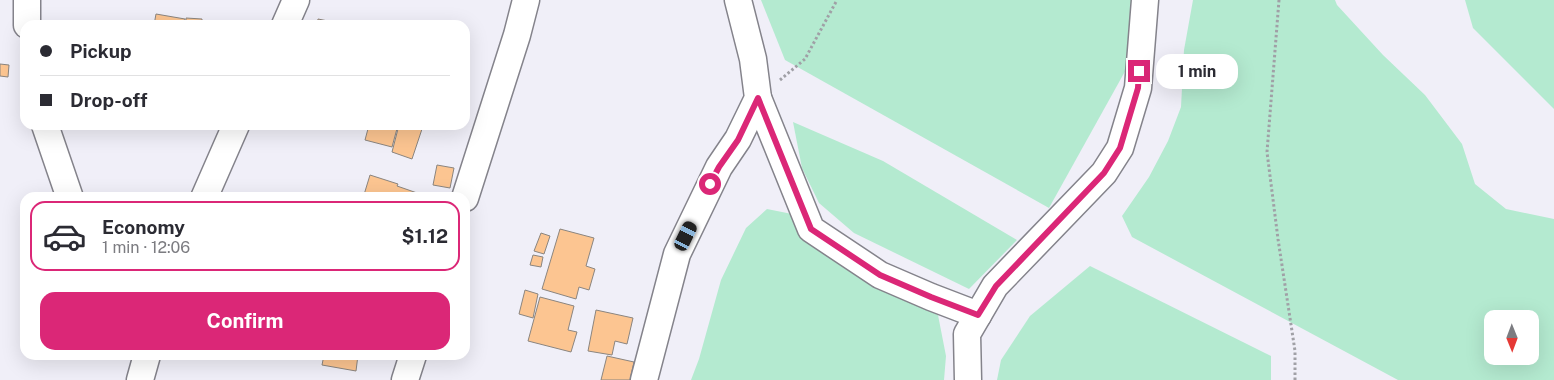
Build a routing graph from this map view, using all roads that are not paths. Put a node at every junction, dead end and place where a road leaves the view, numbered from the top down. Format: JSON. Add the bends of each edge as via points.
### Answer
{"nodes":[{"id":1,"x":27,"y":0,"type":"edge"},
{"id":2,"x":296,"y":0,"type":"edge"},
{"id":3,"x":526,"y":0,"type":"edge"},
{"id":4,"x":738,"y":0,"type":"edge"},
{"id":5,"x":1145,"y":0,"type":"edge"},
{"id":6,"x":27,"y":20,"type":"edge"},
{"id":7,"x":287,"y":20,"type":"edge"},
{"id":8,"x":758,"y":98,"type":"junction"},
{"id":9,"x":47,"y":130,"type":"edge"},
{"id":10,"x":234,"y":130,"type":"edge"},
{"id":11,"x":68,"y":192,"type":"edge"},
{"id":12,"x":207,"y":192,"type":"edge"},
{"id":13,"x":467,"y":192,"type":"edge"},
{"id":14,"x":978,"y":315,"type":"junction"},
{"id":15,"x":411,"y":360,"type":"edge"},
{"id":16,"x":405,"y":380,"type":"edge"},
{"id":17,"x":644,"y":380,"type":"edge"},
{"id":18,"x":968,"y":380,"type":"edge"}],
"edges":[{"from":1,"to":6,"type":"street"},
{"from":2,"to":7,"type":"street"},
{"from":3,"to":13,"type":"street"},
{"from":4,"to":8,"type":"street","via":[[753,59]]},
{"from":5,"to":14,"type":"street","via":[[1138,88],[1120,148],[1104,173],[996,286]]},
{"from":8,"to":14,"type":"street","via":[[811,229],[880,275]]},
{"from":8,"to":17,"type":"street","via":[[738,140],[719,167],[677,254]]},
{"from":9,"to":11,"type":"street"},
{"from":10,"to":12,"type":"street"},
{"from":14,"to":18,"type":"street","via":[[967,334]]},
{"from":15,"to":16,"type":"street"}]}
